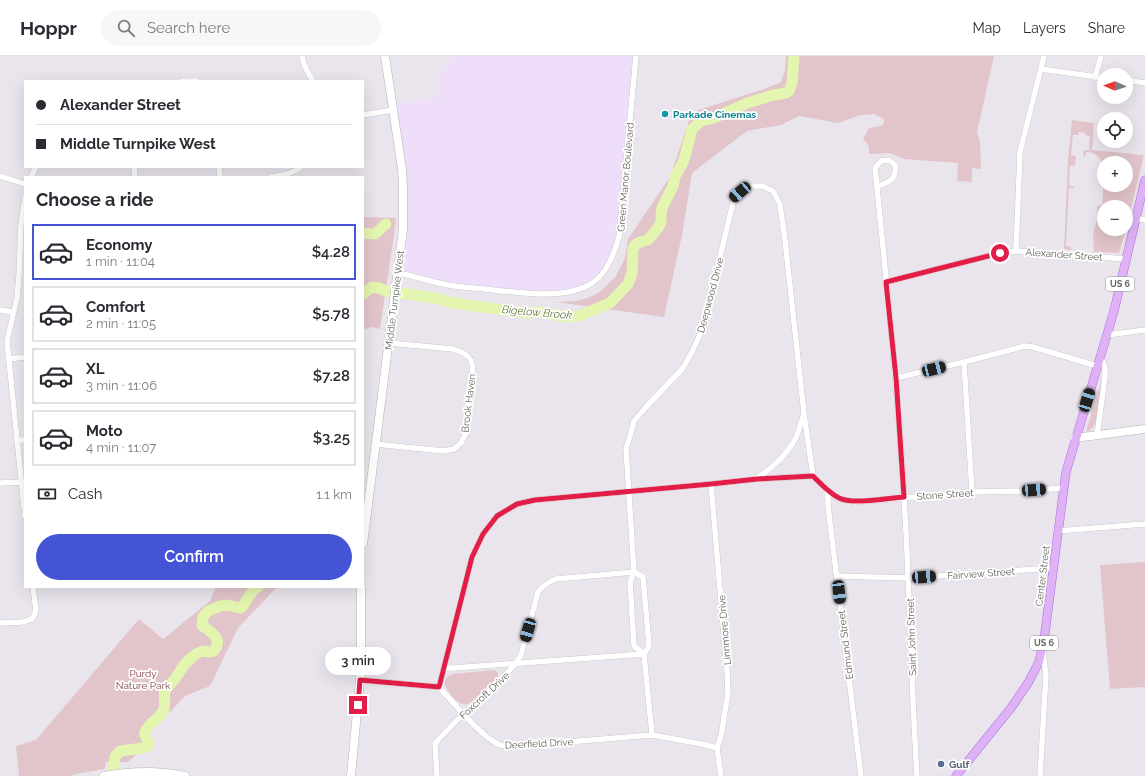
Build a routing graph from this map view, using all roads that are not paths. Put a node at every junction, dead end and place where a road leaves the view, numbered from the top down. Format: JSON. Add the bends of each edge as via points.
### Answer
{"nodes":[{"id":1,"x":302,"y":56,"type":"edge"},
{"id":2,"x":385,"y":56,"type":"edge"},
{"id":3,"x":636,"y":56,"type":"edge"},
{"id":4,"x":1044,"y":56,"type":"edge"},
{"id":5,"x":1101,"y":56,"type":"edge"},
{"id":6,"x":1041,"y":69,"type":"junction"},
{"id":7,"x":1095,"y":77,"type":"joint"},
{"id":8,"x":312,"y":80,"type":"edge"},
{"id":9,"x":1133,"y":81,"type":"edge"},
{"id":10,"x":1145,"y":83,"type":"edge"},
{"id":11,"x":393,"y":110,"type":"junction"},
{"id":12,"x":364,"y":115,"type":"edge"},
{"id":13,"x":300,"y":168,"type":"edge"},
{"id":14,"x":0,"y":176,"type":"edge"},
{"id":15,"x":275,"y":176,"type":"edge"},
{"id":16,"x":1145,"y":180,"type":"edge"},
{"id":17,"x":24,"y":184,"type":"edge"},
{"id":18,"x":877,"y":187,"type":"junction"},
{"id":19,"x":24,"y":204,"type":"edge"},
{"id":20,"x":1136,"y":218,"type":"junction"},
{"id":21,"x":1145,"y":220,"type":"edge"},
{"id":22,"x":1016,"y":251,"type":"junction"},
{"id":23,"x":1126,"y":259,"type":"junction"},
{"id":24,"x":398,"y":273,"type":"junction"},
{"id":25,"x":22,"y":275,"type":"edge"},
{"id":26,"x":886,"y":282,"type":"junction"},
{"id":27,"x":0,"y":310,"type":"edge"},
{"id":28,"x":13,"y":312,"type":"junction"},
{"id":29,"x":1145,"y":330,"type":"edge"},
{"id":30,"x":1107,"y":334,"type":"junction"},
{"id":31,"x":389,"y":343,"type":"junction"},
{"id":32,"x":1100,"y":355,"type":"junction"},
{"id":33,"x":24,"y":357,"type":"edge"},
{"id":34,"x":8,"y":359,"type":"junction"},
{"id":35,"x":964,"y":362,"type":"junction"},
{"id":36,"x":1097,"y":366,"type":"junction"},
{"id":37,"x":896,"y":378,"type":"junction"},
{"id":38,"x":804,"y":414,"type":"junction"},
{"id":39,"x":1145,"y":428,"type":"edge"},
{"id":40,"x":1097,"y":435,"type":"junction"},
{"id":41,"x":1075,"y":438,"type":"junction"},
{"id":42,"x":17,"y":440,"type":"junction"},
{"id":43,"x":24,"y":440,"type":"edge"},
{"id":44,"x":375,"y":444,"type":"junction"},
{"id":45,"x":813,"y":476,"type":"junction"},
{"id":46,"x":757,"y":479,"type":"junction"},
{"id":47,"x":22,"y":482,"type":"junction"},
{"id":48,"x":0,"y":483,"type":"edge"},
{"id":49,"x":711,"y":484,"type":"junction"},
{"id":50,"x":1063,"y":488,"type":"junction"},
{"id":51,"x":629,"y":491,"type":"junction"},
{"id":52,"x":828,"y":491,"type":"junction"},
{"id":53,"x":972,"y":492,"type":"junction"},
{"id":54,"x":904,"y":497,"type":"junction"},
{"id":55,"x":24,"y":505,"type":"edge"},
{"id":56,"x":1145,"y":524,"type":"edge"},
{"id":57,"x":1058,"y":531,"type":"junction"},
{"id":58,"x":364,"y":536,"type":"edge"},
{"id":59,"x":1053,"y":568,"type":"junction"},
{"id":60,"x":634,"y":572,"type":"junction"},
{"id":61,"x":837,"y":576,"type":"junction"},
{"id":62,"x":909,"y":578,"type":"junction"},
{"id":63,"x":33,"y":588,"type":"edge"},
{"id":64,"x":361,"y":588,"type":"edge"},
{"id":65,"x":0,"y":623,"type":"edge"},
{"id":66,"x":1043,"y":647,"type":"junction"},
{"id":67,"x":644,"y":654,"type":"junction"},
{"id":68,"x":516,"y":664,"type":"junction"},
{"id":69,"x":444,"y":668,"type":"junction"},
{"id":70,"x":360,"y":680,"type":"junction"},
{"id":71,"x":439,"y":687,"type":"junction"},
{"id":72,"x":463,"y":714,"type":"junction"},
{"id":73,"x":652,"y":735,"type":"junction"},
{"id":74,"x":717,"y":748,"type":"junction"},
{"id":75,"x":109,"y":775,"type":"edge"},
{"id":76,"x":185,"y":776,"type":"edge"},
{"id":77,"x":351,"y":776,"type":"edge"},
{"id":78,"x":437,"y":776,"type":"edge"},
{"id":79,"x":721,"y":776,"type":"edge"},
{"id":80,"x":861,"y":776,"type":"edge"},
{"id":81,"x":917,"y":776,"type":"edge"},
{"id":82,"x":956,"y":776,"type":"edge"},
{"id":83,"x":1040,"y":776,"type":"edge"}],
"edges":[{"from":1,"to":8,"type":"street"},
{"from":2,"to":11,"type":"main road","name":"Middle Turnpike West"},
{"from":3,"to":24,"type":"street","name":"Green Manor Boulevard","via":[[619,237],[606,269],[593,283],[580,290],[563,293],[528,293],[448,285]]},
{"from":4,"to":6,"type":"street"},
{"from":5,"to":7,"type":"street"},
{"from":6,"to":7,"type":"street"},
{"from":6,"to":22,"type":"street","via":[[1020,152]]},
{"from":9,"to":10,"type":"street"},
{"from":11,"to":12,"type":"street"},
{"from":11,"to":24,"type":"main road","name":"Middle Turnpike West","via":[[403,188],[403,229]]},
{"from":13,"to":15,"type":"street"},
{"from":14,"to":17,"type":"street"},
{"from":16,"to":20,"type":"main road","name":"Center Street","number":"US 6"},
{"from":18,"to":18,"type":"street","name":"Saint John Street","via":[[875,168],[881,161],[889,160],[895,165],[896,173],[892,180]]},
{"from":18,"to":26,"type":"street","name":"Saint John Street"},
{"from":19,"to":25,"type":"street","via":[[21,224]]},
{"from":20,"to":21,"type":"street"},
{"from":20,"to":23,"type":"main road","name":"Center Street","number":"US 6"},
{"from":22,"to":23,"type":"street","name":"Alexander Street"},
{"from":22,"to":26,"type":"street","name":"Alexander Street"},
{"from":23,"to":30,"type":"main road","name":"Center Street","number":"US 6"},
{"from":24,"to":31,"type":"main road","name":"Middle Turnpike West"},
{"from":25,"to":28,"type":"street"},
{"from":26,"to":37,"type":"street","name":"Saint John Street"},
{"from":27,"to":28,"type":"street"},
{"from":28,"to":34,"type":"street","via":[[7,341]]},
{"from":29,"to":30,"type":"street"},
{"from":30,"to":32,"type":"main road","name":"Center Street","number":"US 6"},
{"from":31,"to":44,"type":"main road","name":"Middle Turnpike West"},
{"from":31,"to":44,"type":"street","name":"Brook Haven","via":[[453,349],[463,352],[471,360],[473,370],[465,435],[454,449]]},
{"from":32,"to":36,"type":"main road","name":"Center Street","number":"US 6"},
{"from":32,"to":40,"type":"street","via":[[1106,375]]},
{"from":33,"to":34,"type":"street"},
{"from":34,"to":42,"type":"street"},
{"from":35,"to":36,"type":"street","via":[[1025,346]]},
{"from":35,"to":37,"type":"street"},
{"from":35,"to":53,"type":"street"},
{"from":36,"to":41,"type":"main road","name":"Center Street","number":"US 6"},
{"from":37,"to":54,"type":"street","name":"Saint John Street"},
{"from":38,"to":45,"type":"street"},
{"from":38,"to":46,"type":"street","via":[[794,442],[781,458]]},
{"from":38,"to":51,"type":"street","name":"Deepwood Drive","via":[[780,204],[773,191],[762,186],[746,186],[734,198],[704,326],[694,350],[683,368],[634,421],[626,449]]},
{"from":39,"to":40,"type":"main road"},
{"from":40,"to":41,"type":"main road"},
{"from":41,"to":50,"type":"main road","name":"Center Street","number":"US 6"},
{"from":42,"to":43,"type":"street"},
{"from":42,"to":47,"type":"street"},
{"from":44,"to":58,"type":"main road","name":"Middle Turnpike West"},
{"from":45,"to":46,"type":"street"},
{"from":45,"to":52,"type":"street","name":"Stone Street"},
{"from":46,"to":49,"type":"street"},
{"from":47,"to":48,"type":"street"},
{"from":47,"to":55,"type":"street"},
{"from":49,"to":51,"type":"street"},
{"from":49,"to":74,"type":"street","name":"Linnmore Drive","via":[[728,693]]},
{"from":50,"to":53,"type":"street","name":"Stone Street"},
{"from":50,"to":57,"type":"main road","name":"Center Street","number":"US 6"},
{"from":51,"to":60,"type":"street","name":"Deepwood Drive"},
{"from":51,"to":69,"type":"street","via":[[535,500],[517,504],[497,516],[483,534],[472,557]]},
{"from":52,"to":54,"type":"street","name":"Stone Street","via":[[840,499],[855,502]]},
{"from":52,"to":61,"type":"street","name":"Edmund Street"},
{"from":53,"to":54,"type":"street","name":"Stone Street"},
{"from":54,"to":62,"type":"street","name":"Saint John Street"},
{"from":56,"to":57,"type":"street"},
{"from":57,"to":59,"type":"main road","name":"Center Street","number":"US 6"},
{"from":59,"to":62,"type":"street","name":"Fairview Street"},
{"from":59,"to":66,"type":"main road","name":"Center Street","number":"US 6"},
{"from":60,"to":67,"type":"street","name":"Deepwood Drive","via":[[630,582],[634,646]]},
{"from":60,"to":67,"type":"street","name":"Deepwood Drive","via":[[643,577],[649,646]]},
{"from":60,"to":68,"type":"street","name":"Foxcroft Drive","via":[[556,579],[543,585],[538,592],[521,655]]},
{"from":61,"to":62,"type":"street","name":"Fairview Street"},
{"from":61,"to":80,"type":"street","name":"Edmund Street"},
{"from":62,"to":81,"type":"street","name":"Saint John Street"},
{"from":63,"to":65,"type":"street","via":[[36,611],[32,619]]},
{"from":64,"to":70,"type":"main road"},
{"from":66,"to":82,"type":"main road","name":"Center Street","number":"US 6","via":[[1038,665],[1024,690]]},
{"from":66,"to":83,"type":"street","via":[[1046,676]]},
{"from":67,"to":68,"type":"street"},
{"from":67,"to":73,"type":"street","name":"Deepwood Drive"},
{"from":68,"to":69,"type":"street"},
{"from":68,"to":72,"type":"street","name":"Foxcroft Drive"},
{"from":69,"to":71,"type":"street"},
{"from":70,"to":71,"type":"street"},
{"from":70,"to":77,"type":"main road"},
{"from":71,"to":72,"type":"street","name":"Deerfield Drive"},
{"from":72,"to":73,"type":"street","name":"Deerfield Drive","via":[[488,738],[502,746]]},
{"from":72,"to":78,"type":"street","name":"Foxcroft Drive","via":[[435,744]]},
{"from":73,"to":74,"type":"street","name":"Deerfield Drive"},
{"from":74,"to":79,"type":"street","name":"Linnmore Drive"},
{"from":75,"to":76,"type":"main road","via":[[160,772]]}]}
